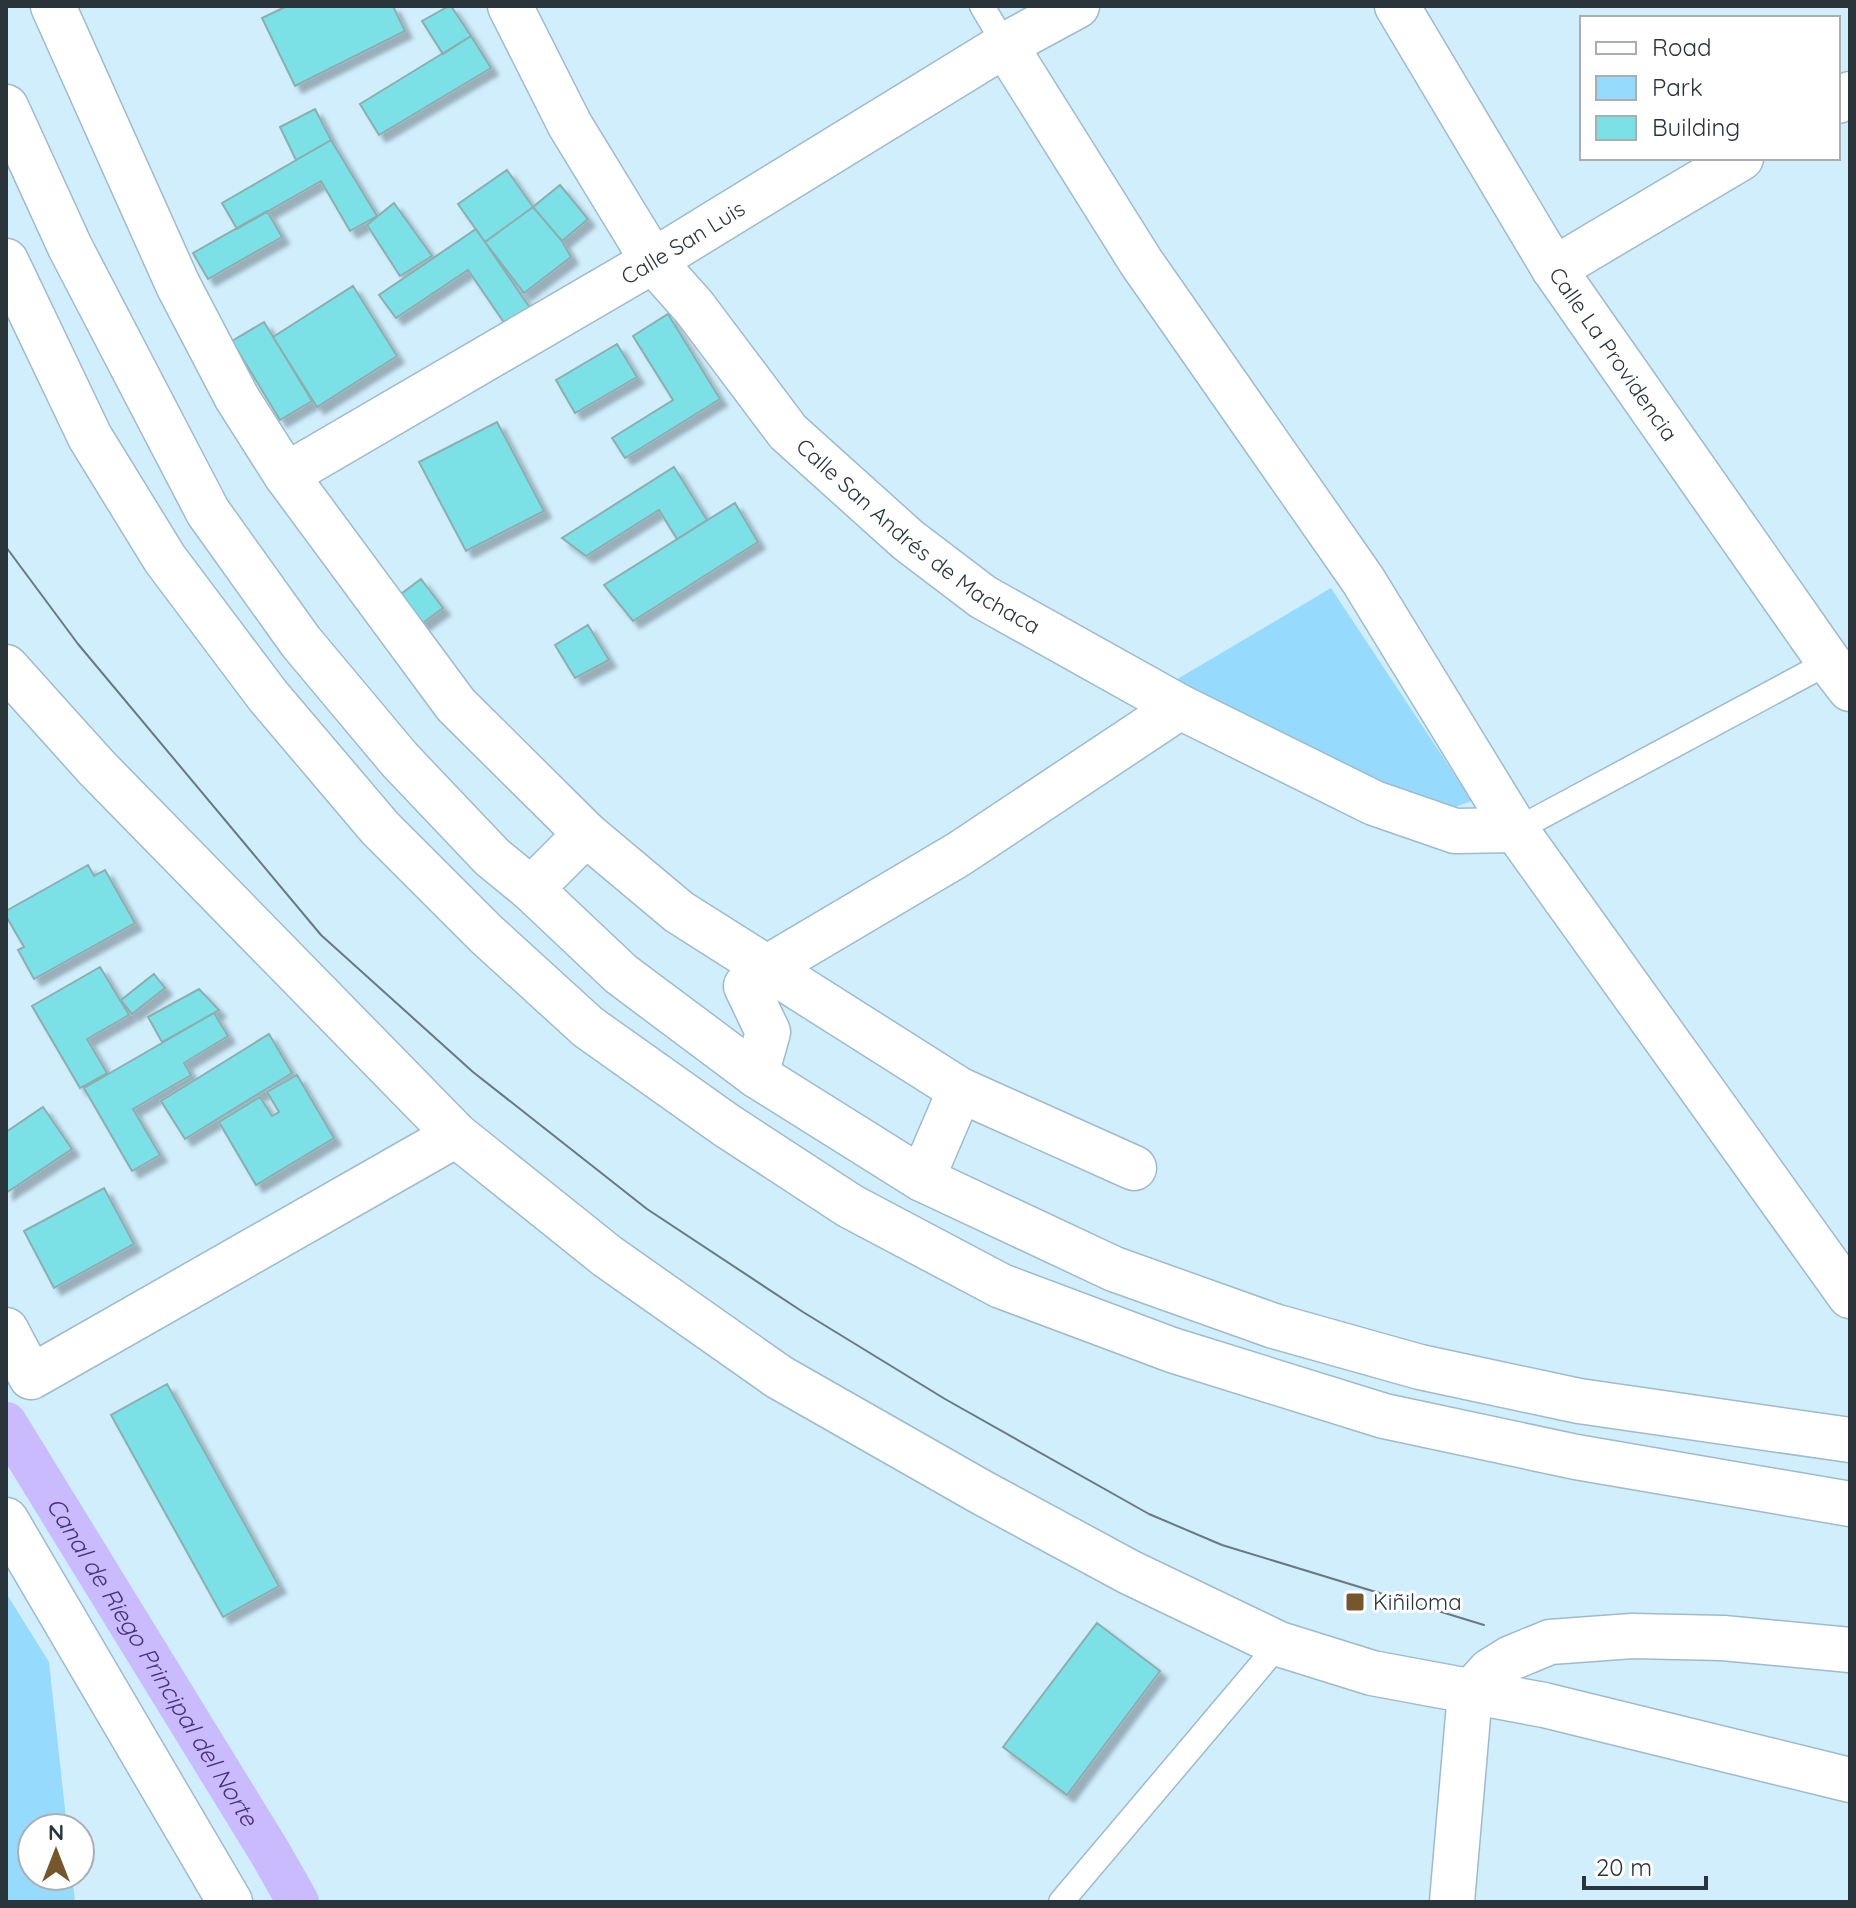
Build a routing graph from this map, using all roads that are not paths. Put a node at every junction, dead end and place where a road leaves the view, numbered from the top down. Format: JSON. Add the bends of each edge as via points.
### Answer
{"nodes":[{"id":1,"x":53,"y":6,"type":"edge"},
{"id":2,"x":510,"y":6,"type":"edge"},
{"id":3,"x":982,"y":6,"type":"edge"},
{"id":4,"x":1077,"y":6,"type":"edge"},
{"id":5,"x":1397,"y":6,"type":"edge"},
{"id":6,"x":1005,"y":45,"type":"junction"},
{"id":7,"x":6,"y":107,"type":"edge"},
{"id":8,"x":1738,"y":160,"type":"edge"},
{"id":9,"x":6,"y":261,"type":"edge"},
{"id":10,"x":653,"y":261,"type":"junction"},
{"id":11,"x":1554,"y":269,"type":"junction"},
{"id":12,"x":286,"y":475,"type":"junction"},
{"id":13,"x":6,"y":667,"type":"edge"},
{"id":14,"x":1843,"y":677,"type":"edge"},
{"id":15,"x":1180,"y":707,"type":"junction"},
{"id":16,"x":1516,"y":830,"type":"junction"},
{"id":17,"x":586,"y":834,"type":"junction"},
{"id":18,"x":531,"y":889,"type":"junction"},
{"id":19,"x":768,"y":967,"type":"junction"},
{"id":20,"x":756,"y":1075,"type":"junction"},
{"id":21,"x":960,"y":1090,"type":"junction"},
{"id":22,"x":456,"y":1135,"type":"junction"},
{"id":23,"x":1134,"y":1168,"type":"dead end"},
{"id":24,"x":922,"y":1179,"type":"junction"},
{"id":25,"x":1850,"y":1296,"type":"edge"},
{"id":26,"x":6,"y":1330,"type":"edge"},
{"id":27,"x":1850,"y":1440,"type":"edge"},
{"id":28,"x":1850,"y":1504,"type":"edge"},
{"id":29,"x":6,"y":1520,"type":"edge"},
{"id":30,"x":1279,"y":1644,"type":"junction"},
{"id":31,"x":1850,"y":1650,"type":"edge"},
{"id":32,"x":1470,"y":1693,"type":"junction"},
{"id":33,"x":1850,"y":1780,"type":"edge"},
{"id":34,"x":230,"y":1902,"type":"edge"},
{"id":35,"x":1061,"y":1902,"type":"edge"},
{"id":36,"x":1452,"y":1902,"type":"edge"}],
"edges":[{"from":1,"to":12,"type":"main road","via":[[178,285],[237,398]]},
{"from":2,"to":10,"type":"main road","name":"Calle San Andrés de Machaca","via":[[570,125]]},
{"from":3,"to":6,"type":"lane"},
{"from":4,"to":6,"type":"main road","name":"Calle San Luis"},
{"from":5,"to":11,"type":"main road","name":"Calle La Providencia"},
{"from":6,"to":10,"type":"main road","name":"Calle San Luis"},
{"from":6,"to":16,"type":"main road","via":[[1141,262],[1363,580]]},
{"from":7,"to":18,"type":"main road","via":[[70,247],[208,512],[301,642],[399,759],[492,857]]},
{"from":8,"to":11,"type":"main road"},
{"from":9,"to":28,"type":"main road","via":[[90,437],[165,559],[268,696],[380,828],[486,934],[588,1027],[726,1125],[850,1206],[1001,1286],[1172,1350],[1384,1416],[1576,1457]]},
{"from":10,"to":12,"type":"main road","name":"Calle San Luis"},
{"from":10,"to":15,"type":"main road","name":"Calle San Andrés de Machaca","via":[[788,432],[908,540],[983,597]]},
{"from":11,"to":14,"type":"main road","name":"Calle La Providencia"},
{"from":12,"to":17,"type":"main road","via":[[456,705]]},
{"from":13,"to":22,"type":"main road","via":[[96,767]]},
{"from":14,"to":16,"type":"lane"},
{"from":15,"to":16,"type":"main road","name":"Calle San Andrés de Machaca","via":[[1374,803],[1455,831]]},
{"from":15,"to":19,"type":"main road","via":[[959,854]]},
{"from":16,"to":25,"type":"main road"},
{"from":17,"to":18,"type":"main road"},
{"from":17,"to":19,"type":"main road","via":[[679,912]]},
{"from":18,"to":20,"type":"main road","via":[[621,974]]},
{"from":19,"to":20,"type":"main road","via":[[746,986],[768,1032]]},
{"from":19,"to":21,"type":"main road"},
{"from":20,"to":24,"type":"main road"},
{"from":21,"to":23,"type":"main road"},
{"from":21,"to":24,"type":"main road"},
{"from":22,"to":26,"type":"main road","via":[[31,1377]]},
{"from":22,"to":30,"type":"main road","via":[[607,1256],[779,1377],[1129,1572]]},
{"from":24,"to":27,"type":"main road","via":[[1114,1269],[1274,1326],[1420,1367],[1579,1401]]},
{"from":29,"to":34,"type":"main road"},
{"from":30,"to":32,"type":"main road","via":[[1372,1673]]},
{"from":30,"to":35,"type":"lane"},
{"from":31,"to":32,"type":"main road","via":[[1723,1638],[1632,1636],[1550,1642],[1490,1671]]},
{"from":32,"to":33,"type":"main road","via":[[1544,1705]]},
{"from":32,"to":36,"type":"main road"}]}
